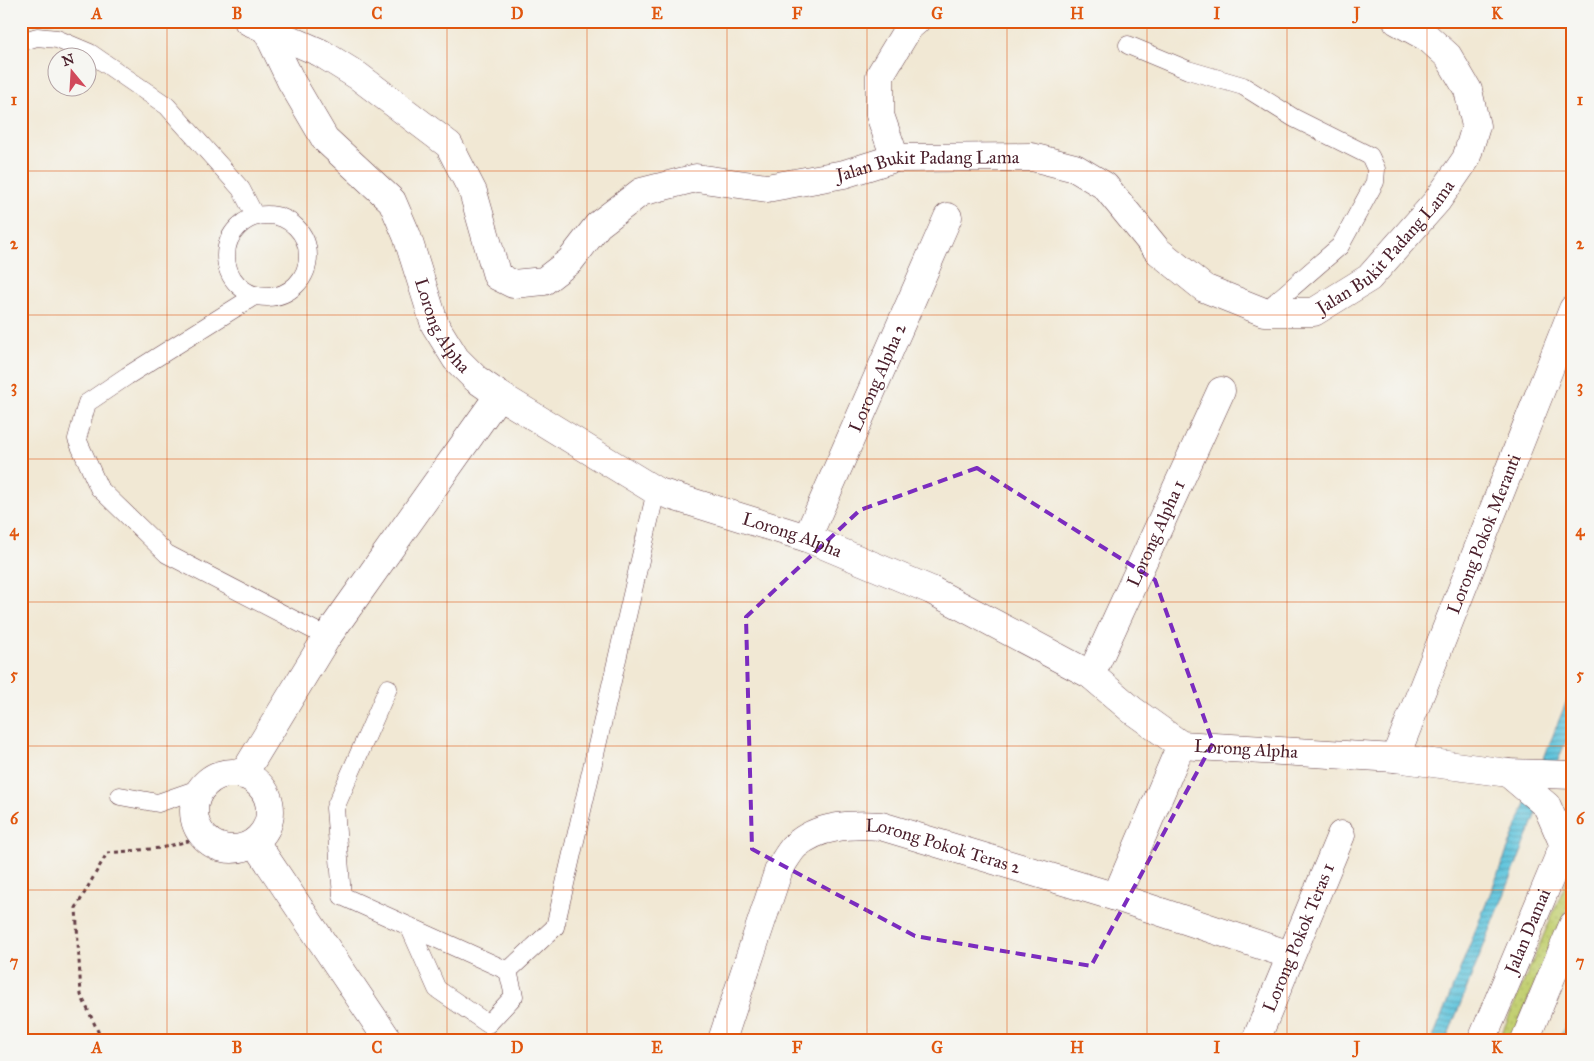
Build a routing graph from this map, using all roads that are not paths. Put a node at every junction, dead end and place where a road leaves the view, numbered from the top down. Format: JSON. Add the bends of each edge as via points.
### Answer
{"nodes":[{"id":1,"x":916,"y":21,"type":"edge"},
{"id":2,"x":1398,"y":21,"type":"edge"},
{"id":3,"x":257,"y":25,"type":"edge"},
{"id":4,"x":21,"y":42,"type":"edge"},
{"id":5,"x":1128,"y":45,"type":"dead end"},
{"id":6,"x":894,"y":158,"type":"junction"},
{"id":7,"x":256,"y":216,"type":"junction"},
{"id":8,"x":948,"y":217,"type":"dead end"},
{"id":9,"x":256,"y":295,"type":"junction"},
{"id":10,"x":1573,"y":309,"type":"edge"},
{"id":11,"x":1264,"y":312,"type":"junction"},
{"id":12,"x":1221,"y":391,"type":"dead end"},
{"id":13,"x":499,"y":395,"type":"junction"},
{"id":14,"x":656,"y":491,"type":"junction"},
{"id":15,"x":807,"y":538,"type":"junction"},
{"id":16,"x":327,"y":637,"type":"junction"},
{"id":17,"x":1091,"y":675,"type":"junction"},
{"id":18,"x":388,"y":688,"type":"dead end"},
{"id":19,"x":1181,"y":745,"type":"junction"},
{"id":20,"x":1395,"y":758,"type":"junction"},
{"id":21,"x":1508,"y":773,"type":"junction"},
{"id":22,"x":243,"y":775,"type":"junction"},
{"id":23,"x":1573,"y":776,"type":"edge"},
{"id":24,"x":202,"y":788,"type":"junction"},
{"id":25,"x":120,"y":796,"type":"dead end"},
{"id":26,"x":1568,"y":833,"type":"edge"},
{"id":27,"x":1341,"y":835,"type":"dead end"},
{"id":28,"x":254,"y":842,"type":"junction"},
{"id":29,"x":1116,"y":897,"type":"junction"},
{"id":30,"x":1573,"y":925,"type":"edge"},
{"id":31,"x":409,"y":926,"type":"junction"},
{"id":32,"x":1290,"y":955,"type":"junction"},
{"id":33,"x":508,"y":971,"type":"junction"},
{"id":34,"x":388,"y":1040,"type":"edge"},
{"id":35,"x":722,"y":1040,"type":"edge"},
{"id":36,"x":1256,"y":1040,"type":"edge"},
{"id":37,"x":1482,"y":1040,"type":"edge"},
{"id":38,"x":1524,"y":1040,"type":"edge"}],
"edges":[{"from":1,"to":6,"type":"street","via":[[909,27],[880,76],[880,115]]},
{"from":2,"to":11,"type":"street","name":"Jalan Bukit Padang Lama","via":[[1428,38],[1448,56],[1468,90],[1476,126],[1466,159],[1437,201],[1369,278],[1314,312]]},
{"from":3,"to":6,"type":"street","name":"Jalan Bukit Padang Lama","via":[[321,53],[358,76],[449,145],[473,192],[497,276],[513,284],[544,281],[570,260],[598,225],[641,192],[696,178],[767,188],[844,174]]},
{"from":3,"to":13,"type":"street","name":"Lorong Alpha","via":[[324,139],[392,201],[407,236],[435,325],[456,360]]},
{"from":4,"to":7,"type":"lane","via":[[36,37],[57,38],[90,53],[167,106],[241,188]]},
{"from":5,"to":11,"type":"lane","via":[[1188,70],[1243,86],[1294,118],[1370,156],[1376,169],[1375,182],[1340,246]]},
{"from":6,"to":11,"type":"street","name":"Jalan Bukit Padang Lama","via":[[1032,156],[1075,168],[1105,186],[1158,251],[1204,288]]},
{"from":7,"to":9,"type":"lane","via":[[236,229],[229,239],[226,262],[236,283]]},
{"from":7,"to":9,"type":"lane","via":[[278,216],[298,228],[305,238],[308,260],[300,282],[290,290],[274,296]]},
{"from":8,"to":15,"type":"street","name":"Lorong Alpha 2"},
{"from":9,"to":16,"type":"lane","via":[[87,403],[77,439],[99,488],[167,554]]},
{"from":10,"to":20,"type":"street","name":"Lorong Pokok Meranti"},
{"from":12,"to":17,"type":"street","name":"Lorong Alpha 1"},
{"from":13,"to":14,"type":"street","name":"Lorong Alpha"},
{"from":13,"to":16,"type":"street"},
{"from":14,"to":15,"type":"street","name":"Lorong Alpha"},
{"from":14,"to":33,"type":"lane","via":[[555,927]]},
{"from":15,"to":17,"type":"street","name":"Lorong Alpha","via":[[931,590]]},
{"from":16,"to":22,"type":"street"},
{"from":17,"to":19,"type":"street","name":"Lorong Alpha"},
{"from":18,"to":31,"type":"lane","via":[[335,808],[342,896]]},
{"from":19,"to":20,"type":"street","name":"Lorong Alpha"},
{"from":19,"to":29,"type":"street"},
{"from":20,"to":21,"type":"street","name":"Lorong Alpha"},
{"from":21,"to":23,"type":"street","name":"Lorong Alpha"},
{"from":21,"to":26,"type":"street","via":[[1547,806]]},
{"from":22,"to":24,"type":"street","via":[[220,775]]},
{"from":22,"to":28,"type":"street","via":[[265,792],[269,805],[269,819],[264,832]]},
{"from":24,"to":25,"type":"lane","via":[[158,803]]},
{"from":24,"to":28,"type":"street","via":[[195,800],[193,813],[204,837],[228,849],[242,848]]},
{"from":26,"to":37,"type":"street","name":"Jalan Damai"},
{"from":27,"to":32,"type":"street","name":"Lorong Pokok Teras 1"},
{"from":28,"to":34,"type":"street"},
{"from":29,"to":32,"type":"street","name":"Lorong Pokok Teras 2"},
{"from":29,"to":35,"type":"street","name":"Lorong Pokok Teras 2","via":[[881,826],[848,824],[816,833],[795,846],[779,869]]},
{"from":30,"to":38,"type":"street"},
{"from":31,"to":33,"type":"lane"},
{"from":31,"to":33,"type":"lane","via":[[437,989],[488,1024],[514,996]]},
{"from":32,"to":36,"type":"street","name":"Lorong Pokok Teras 1"}]}
